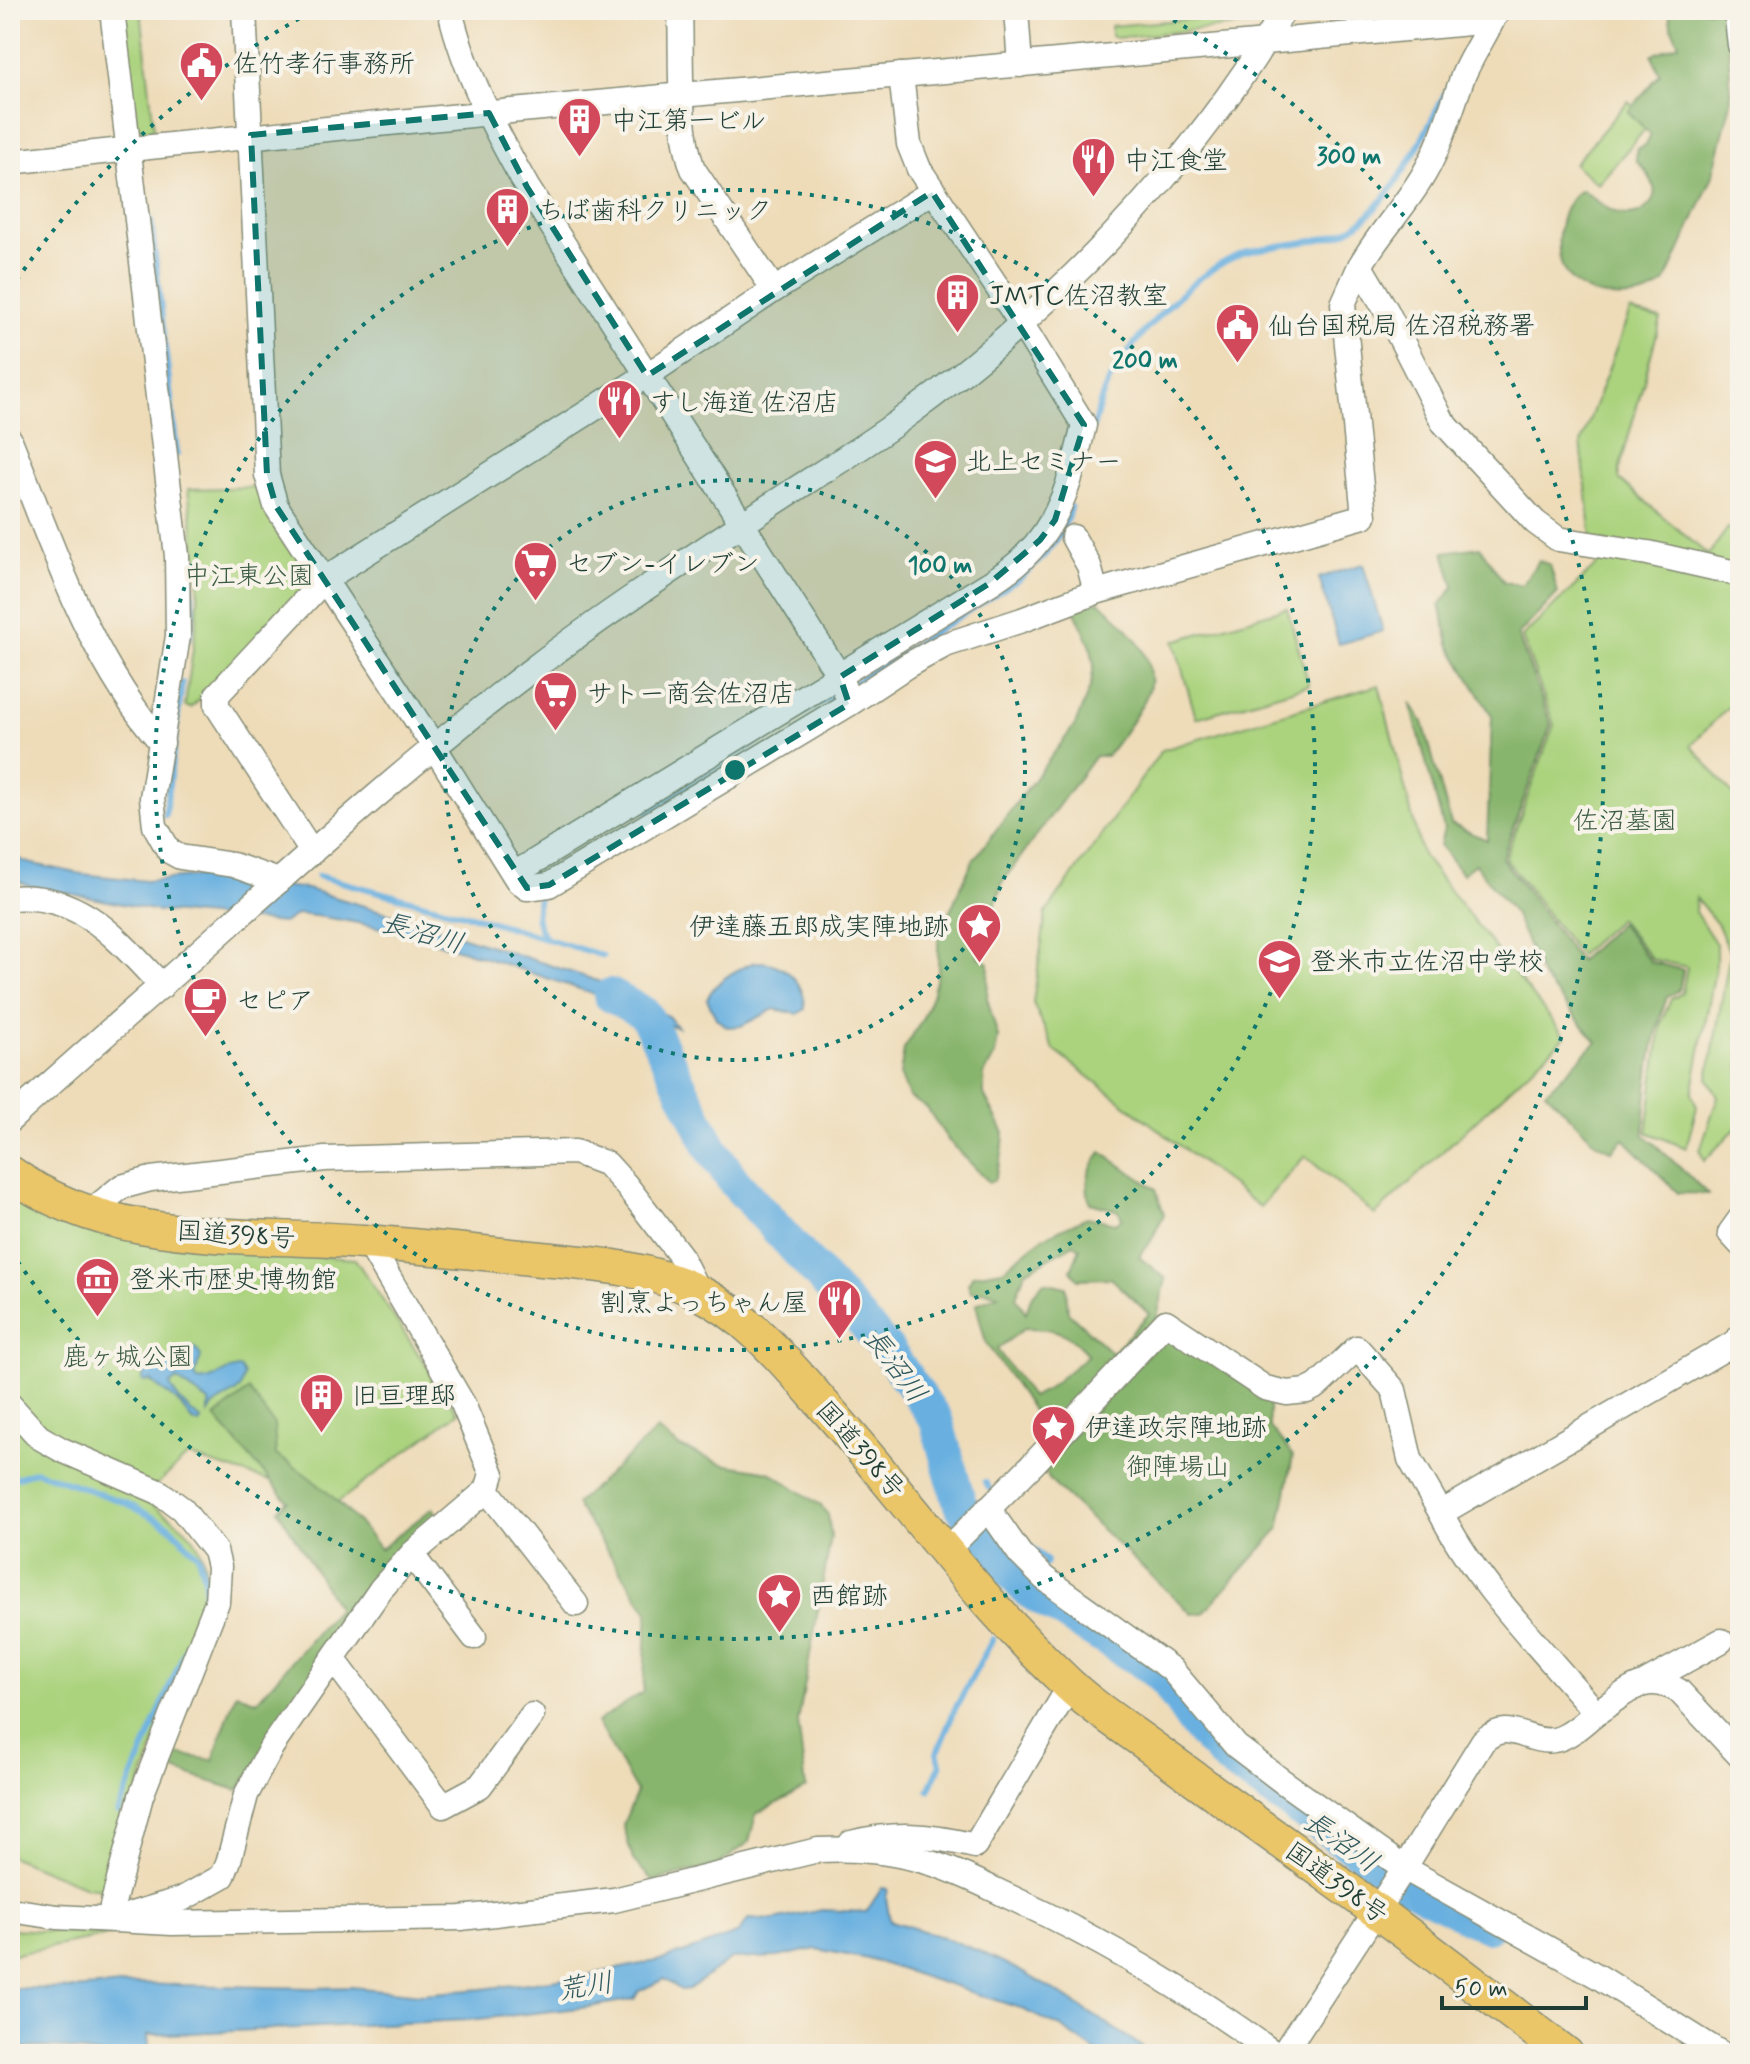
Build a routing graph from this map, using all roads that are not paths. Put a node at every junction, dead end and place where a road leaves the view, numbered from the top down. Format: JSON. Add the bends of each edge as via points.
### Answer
{"nodes":[{"id":1,"x":112,"y":10,"type":"edge"},
{"id":2,"x":244,"y":10,"type":"edge"},
{"id":3,"x":450,"y":10,"type":"edge"},
{"id":4,"x":680,"y":10,"type":"edge"},
{"id":5,"x":1016,"y":10,"type":"edge"},
{"id":6,"x":1284,"y":10,"type":"edge"},
{"id":7,"x":1736,"y":10,"type":"edge"},
{"id":8,"x":1484,"y":16,"type":"edge"},
{"id":9,"x":1265,"y":42,"type":"junction"},
{"id":10,"x":1740,"y":45,"type":"edge"},
{"id":11,"x":1020,"y":65,"type":"junction"},
{"id":12,"x":901,"y":75,"type":"junction"},
{"id":13,"x":683,"y":93,"type":"junction"},
{"id":14,"x":489,"y":113,"type":"junction"},
{"id":15,"x":251,"y":135,"type":"junction"},
{"id":16,"x":130,"y":149,"type":"junction"},
{"id":17,"x":10,"y":162,"type":"edge"},
{"id":18,"x":932,"y":192,"type":"junction"},
{"id":19,"x":1360,"y":266,"type":"junction"},
{"id":20,"x":774,"y":290,"type":"junction"},
{"id":21,"x":1021,"y":323,"type":"junction"},
{"id":22,"x":646,"y":375,"type":"junction"},
{"id":23,"x":10,"y":440,"type":"edge"},
{"id":24,"x":741,"y":525,"type":"junction"},
{"id":25,"x":1073,"y":537,"type":"dead end"},
{"id":26,"x":1740,"y":574,"type":"edge"},
{"id":27,"x":325,"y":579,"type":"junction"},
{"id":28,"x":1096,"y":592,"type":"junction"},
{"id":29,"x":840,"y":677,"type":"junction"},
{"id":30,"x":849,"y":704,"type":"junction"},
{"id":31,"x":162,"y":743,"type":"junction"},
{"id":32,"x":433,"y":745,"type":"junction"},
{"id":33,"x":312,"y":852,"type":"junction"},
{"id":34,"x":279,"y":881,"type":"junction"},
{"id":35,"x":530,"y":882,"type":"junction"},
{"id":36,"x":10,"y":898,"type":"edge"},
{"id":37,"x":162,"y":986,"type":"junction"},
{"id":38,"x":10,"y":1120,"type":"edge"},
{"id":39,"x":10,"y":1173,"type":"edge"},
{"id":40,"x":88,"y":1214,"type":"junction"},
{"id":41,"x":1740,"y":1219,"type":"edge"},
{"id":42,"x":368,"y":1242,"type":"junction"},
{"id":43,"x":1740,"y":1244,"type":"edge"},
{"id":44,"x":699,"y":1293,"type":"junction"},
{"id":45,"x":1740,"y":1337,"type":"edge"},
{"id":46,"x":10,"y":1405,"type":"edge"},
{"id":47,"x":487,"y":1490,"type":"junction"},
{"id":48,"x":986,"y":1510,"type":"junction"},
{"id":49,"x":1441,"y":1513,"type":"junction"},
{"id":50,"x":955,"y":1541,"type":"junction"},
{"id":51,"x":412,"y":1555,"type":"junction"},
{"id":52,"x":576,"y":1604,"type":"dead end"},
{"id":53,"x":474,"y":1637,"type":"dead end"},
{"id":54,"x":1721,"y":1641,"type":"dead end"},
{"id":55,"x":334,"y":1660,"type":"junction"},
{"id":56,"x":1647,"y":1682,"type":"junction"},
{"id":57,"x":1062,"y":1699,"type":"dead end"},
{"id":58,"x":1596,"y":1713,"type":"junction"},
{"id":59,"x":532,"y":1715,"type":"dead end"},
{"id":60,"x":1740,"y":1756,"type":"edge"},
{"id":61,"x":843,"y":1848,"type":"junction"},
{"id":62,"x":1404,"y":1869,"type":"junction"},
{"id":63,"x":1383,"y":1900,"type":"junction"},
{"id":64,"x":10,"y":1910,"type":"edge"},
{"id":65,"x":114,"y":1918,"type":"junction"},
{"id":66,"x":1275,"y":2054,"type":"edge"},
{"id":67,"x":1283,"y":2054,"type":"edge"},
{"id":68,"x":1566,"y":2054,"type":"edge"},
{"id":69,"x":1722,"y":2054,"type":"edge"}],
"edges":[{"from":1,"to":16,"type":"street"},
{"from":2,"to":15,"type":"street"},
{"from":3,"to":14,"type":"street"},
{"from":4,"to":13,"type":"street"},
{"from":5,"to":11,"type":"street"},
{"from":6,"to":9,"type":"street"},
{"from":7,"to":10,"type":"street"},
{"from":8,"to":9,"type":"street"},
{"from":8,"to":19,"type":"street","via":[[1425,172]]},
{"from":9,"to":11,"type":"street"},
{"from":9,"to":21,"type":"street","via":[[1187,151],[1137,209]]},
{"from":11,"to":12,"type":"street"},
{"from":12,"to":13,"type":"street"},
{"from":12,"to":18,"type":"street","via":[[909,144]]},
{"from":13,"to":14,"type":"street"},
{"from":13,"to":20,"type":"street","via":[[684,134],[693,169]]},
{"from":14,"to":15,"type":"street"},
{"from":14,"to":22,"type":"street","via":[[527,187]]},
{"from":15,"to":16,"type":"street"},
{"from":15,"to":27,"type":"street","via":[[267,475],[276,506]]},
{"from":16,"to":17,"type":"street"},
{"from":16,"to":31,"type":"street","via":[[177,556],[178,636]]},
{"from":18,"to":20,"type":"street"},
{"from":18,"to":21,"type":"street"},
{"from":19,"to":26,"type":"street","via":[[1443,422],[1535,522],[1558,539]]},
{"from":19,"to":28,"type":"street","via":[[1343,304],[1364,516]]},
{"from":20,"to":22,"type":"street"},
{"from":21,"to":24,"type":"street","via":[[899,421]]},
{"from":21,"to":29,"type":"street","via":[[1084,425],[1055,520],[1024,558],[990,583]]},
{"from":22,"to":24,"type":"street"},
{"from":22,"to":27,"type":"street"},
{"from":23,"to":31,"type":"street","via":[[80,612],[136,713]]},
{"from":24,"to":29,"type":"street"},
{"from":24,"to":32,"type":"street","via":[[538,665]]},
{"from":25,"to":28,"type":"street"},
{"from":27,"to":32,"type":"street"},
{"from":27,"to":33,"type":"street","via":[[217,695],[217,706]]},
{"from":28,"to":30,"type":"street","via":[[945,645]]},
{"from":29,"to":30,"type":"street"},
{"from":29,"to":35,"type":"street"},
{"from":30,"to":35,"type":"street"},
{"from":31,"to":34,"type":"street","via":[[152,798],[155,826],[169,851]]},
{"from":32,"to":33,"type":"street"},
{"from":32,"to":35,"type":"street"},
{"from":33,"to":34,"type":"street"},
{"from":34,"to":37,"type":"street"},
{"from":36,"to":37,"type":"street","via":[[40,898],[87,914]]},
{"from":37,"to":38,"type":"street"},
{"from":39,"to":40,"type":"highway","name":"国道398号","via":[[36,1192]]},
{"from":40,"to":42,"type":"highway","name":"国道398号","via":[[189,1233]]},
{"from":40,"to":44,"type":"street","via":[[121,1187],[151,1179],[325,1159],[575,1152],[607,1164],[626,1185],[688,1268]]},
{"from":41,"to":43,"type":"street","via":[[1730,1233]]},
{"from":42,"to":44,"type":"highway","name":"国道398号","via":[[622,1267]]},
{"from":42,"to":47,"type":"street","via":[[463,1404],[492,1474]]},
{"from":44,"to":50,"type":"highway","name":"国道398号","via":[[736,1314],[774,1349]]},
{"from":45,"to":49,"type":"street"},
{"from":46,"to":65,"type":"street","via":[[39,1437],[159,1492],[182,1509],[215,1551],[219,1567],[217,1602],[141,1796]]},
{"from":47,"to":51,"type":"street"},
{"from":47,"to":52,"type":"street"},
{"from":48,"to":49,"type":"street","via":[[1166,1322],[1265,1388],[1287,1393],[1317,1386],[1357,1348],[1394,1390],[1410,1459]]},
{"from":48,"to":50,"type":"street"},
{"from":48,"to":62,"type":"street","via":[[1044,1578],[1171,1669],[1236,1746]]},
{"from":49,"to":58,"type":"street","via":[[1512,1615]]},
{"from":50,"to":63,"type":"highway","name":"国道398号","via":[[1017,1632],[1083,1696]]},
{"from":51,"to":53,"type":"street"},
{"from":51,"to":55,"type":"street","via":[[381,1589]]},
{"from":54,"to":56,"type":"street"},
{"from":55,"to":59,"type":"street","via":[[443,1806],[480,1786]]},
{"from":55,"to":65,"type":"street","via":[[272,1746],[246,1795],[223,1876],[182,1899]]},
{"from":56,"to":58,"type":"street"},
{"from":56,"to":60,"type":"street","via":[[1679,1691]]},
{"from":57,"to":61,"type":"street","via":[[975,1846],[915,1835],[881,1836]]},
{"from":58,"to":62,"type":"street","via":[[1557,1740],[1511,1731],[1492,1733]]},
{"from":61,"to":65,"type":"street","via":[[614,1900],[461,1918],[235,1923]]},
{"from":61,"to":66,"type":"street","via":[[928,1862],[1018,1901],[1101,1942]]},
{"from":62,"to":63,"type":"street"},
{"from":62,"to":69,"type":"street","via":[[1599,1977]]},
{"from":63,"to":67,"type":"street"},
{"from":63,"to":68,"type":"highway","name":"国道398号"},
{"from":64,"to":65,"type":"street"}]}
